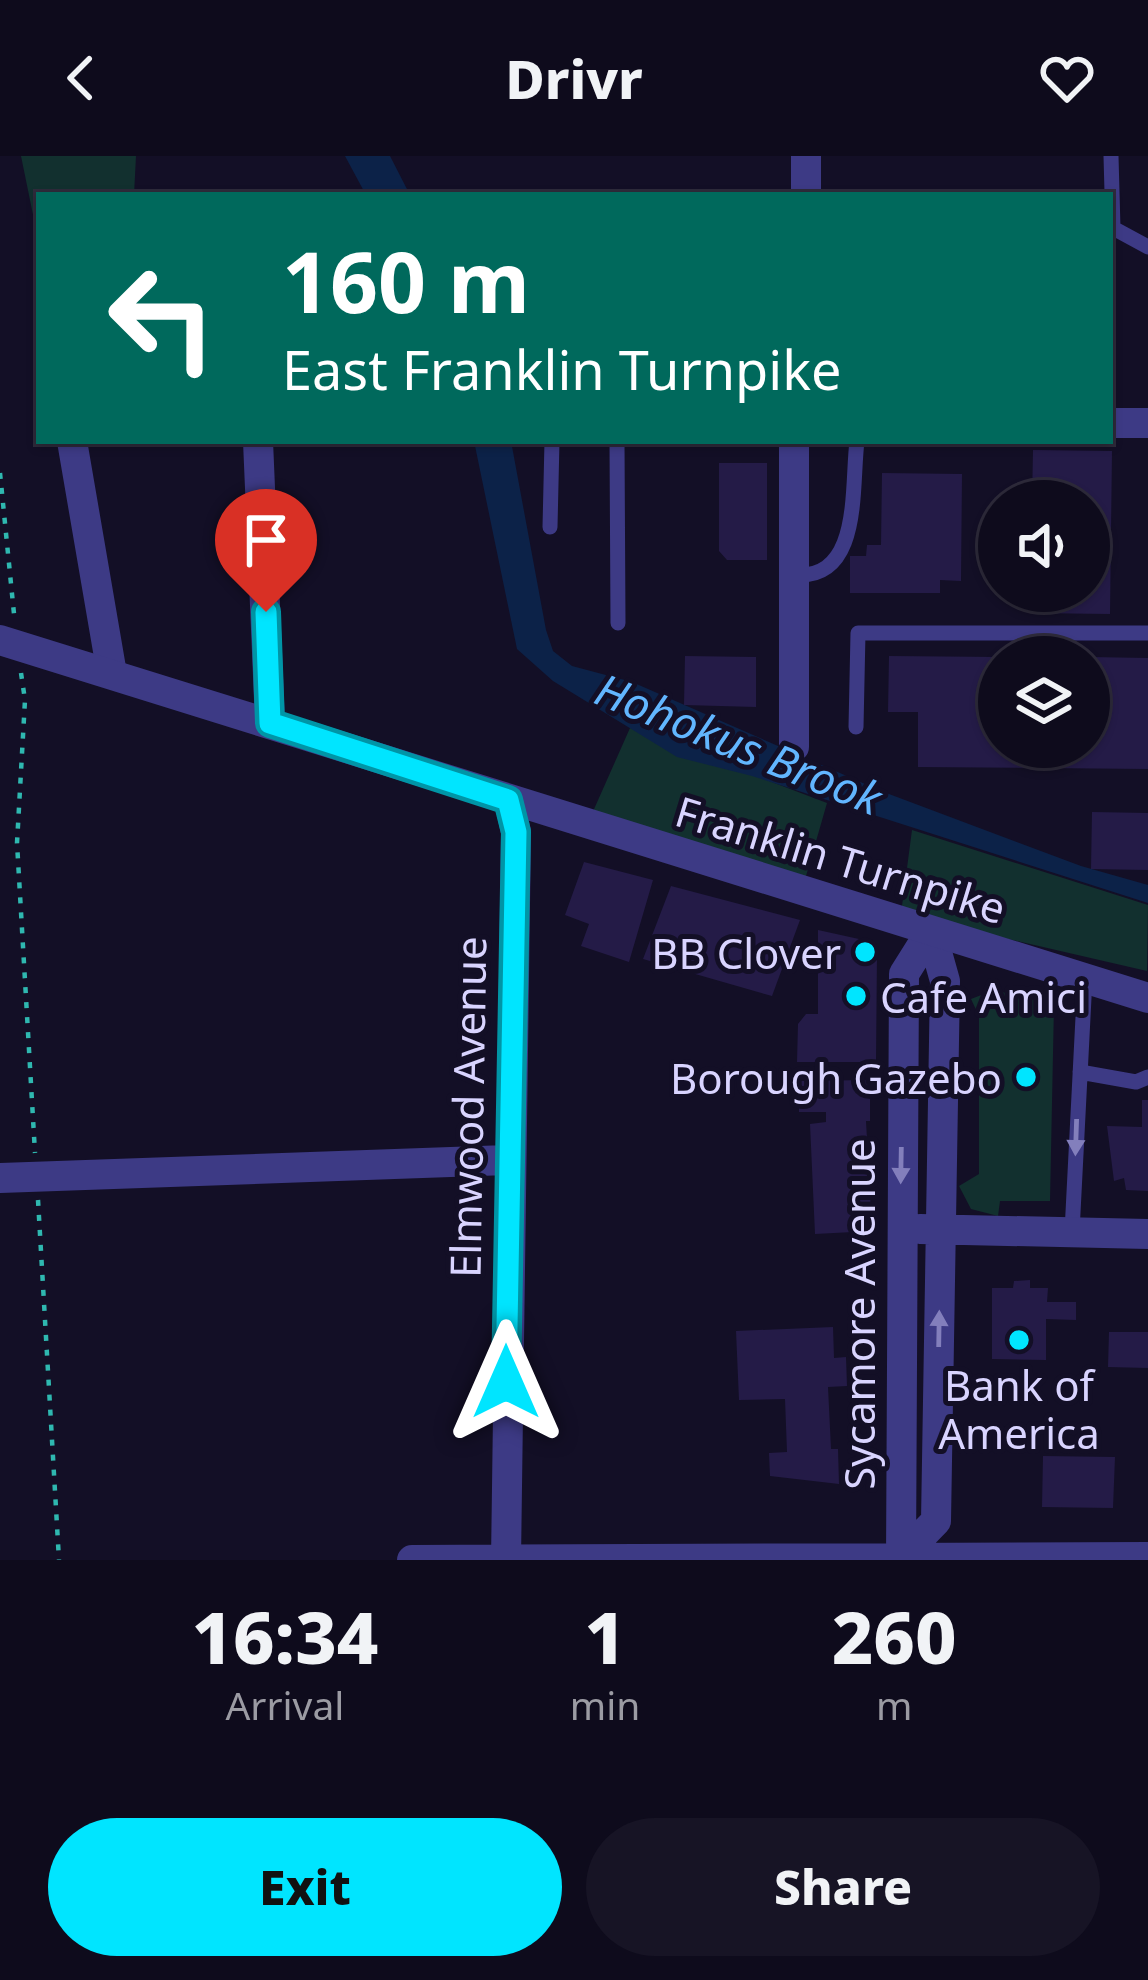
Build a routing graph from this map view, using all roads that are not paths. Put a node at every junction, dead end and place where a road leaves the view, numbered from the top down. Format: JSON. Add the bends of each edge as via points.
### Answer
{"nodes":[{"id":1,"x":806,"y":156,"type":"edge"},
{"id":2,"x":1112,"y":156,"type":"edge"},
{"id":3,"x":806,"y":192,"type":"edge"},
{"id":4,"x":1112,"y":192,"type":"edge"},
{"id":5,"x":1113,"y":228,"type":"edge"},
{"id":6,"x":1148,"y":248,"type":"edge"},
{"id":7,"x":1113,"y":423,"type":"edge"},
{"id":8,"x":1148,"y":423,"type":"edge"},
{"id":9,"x":73,"y":444,"type":"edge"},
{"id":10,"x":258,"y":444,"type":"edge"},
{"id":11,"x":552,"y":444,"type":"edge"},
{"id":12,"x":617,"y":444,"type":"edge"},
{"id":13,"x":794,"y":444,"type":"edge"},
{"id":14,"x":857,"y":444,"type":"edge"},
{"id":15,"x":550,"y":527,"type":"dead end"},
{"id":16,"x":794,"y":575,"type":"junction"},
{"id":17,"x":618,"y":623,"type":"dead end"},
{"id":18,"x":1148,"y":633,"type":"edge"},
{"id":19,"x":8,"y":643,"type":"edge"},
{"id":20,"x":112,"y":674,"type":"junction"},
{"id":21,"x":270,"y":723,"type":"junction"},
{"id":22,"x":856,"y":727,"type":"dead end"},
{"id":23,"x":794,"y":747,"type":"dead end"},
{"id":24,"x":508,"y":800,"type":"junction"},
{"id":25,"x":932,"y":931,"type":"junction"},
{"id":26,"x":1085,"y":978,"type":"junction"},
{"id":27,"x":1148,"y":998,"type":"edge"},
{"id":28,"x":1080,"y":1072,"type":"junction"},
{"id":29,"x":1148,"y":1077,"type":"edge"},
{"id":30,"x":507,"y":1160,"type":"junction"},
{"id":31,"x":0,"y":1178,"type":"edge"},
{"id":32,"x":900,"y":1228,"type":"junction"},
{"id":33,"x":940,"y":1229,"type":"junction"},
{"id":34,"x":1072,"y":1232,"type":"junction"},
{"id":35,"x":1148,"y":1234,"type":"edge"},
{"id":36,"x":1148,"y":1557,"type":"edge"},
{"id":37,"x":506,"y":1558,"type":"edge"},
{"id":38,"x":901,"y":1559,"type":"edge"},
{"id":39,"x":412,"y":1560,"type":"edge"}],
"edges":[{"from":1,"to":3,"type":"street"},
{"from":2,"to":4,"type":"lane"},
{"from":5,"to":6,"type":"lane"},
{"from":7,"to":8,"type":"street"},
{"from":9,"to":20,"type":"street"},
{"from":10,"to":21,"type":"street"},
{"from":11,"to":15,"type":"lane"},
{"from":12,"to":17,"type":"lane"},
{"from":13,"to":16,"type":"street"},
{"from":14,"to":16,"type":"lane","via":[[844,554],[830,569]]},
{"from":16,"to":23,"type":"street"},
{"from":18,"to":22,"type":"lane","via":[[857,633]]},
{"from":19,"to":20,"type":"street","name":"Franklin Turnpike"},
{"from":20,"to":21,"type":"street","name":"Franklin Turnpike"},
{"from":21,"to":24,"type":"street","name":"Franklin Turnpike"},
{"from":24,"to":25,"type":"street","name":"Franklin Turnpike"},
{"from":24,"to":30,"type":"street","name":"Elmwood Avenue","via":[[516,832]]},
{"from":25,"to":26,"type":"street","name":"Franklin Turnpike"},
{"from":25,"to":32,"type":"street","name":"Sycamore Avenue","one_way":true,"via":[[904,974]]},
{"from":25,"to":33,"type":"street","name":"Sycamore Avenue","via":[[945,981]]},
{"from":26,"to":27,"type":"street","name":"Franklin Turnpike"},
{"from":26,"to":28,"type":"lane"},
{"from":28,"to":29,"type":"lane"},
{"from":28,"to":34,"type":"lane","one_way":true},
{"from":30,"to":31,"type":"street"},
{"from":30,"to":37,"type":"street","name":"Elmwood Avenue"},
{"from":32,"to":33,"type":"street"},
{"from":32,"to":38,"type":"street","name":"Sycamore Avenue"},
{"from":33,"to":34,"type":"street"},
{"from":38,"to":33,"type":"street","name":"Sycamore Avenue","one_way":true,"via":[[936,1521]]},
{"from":34,"to":35,"type":"street"},
{"from":36,"to":38,"type":"street"},
{"from":37,"to":38,"type":"street"},
{"from":37,"to":39,"type":"street"}]}
